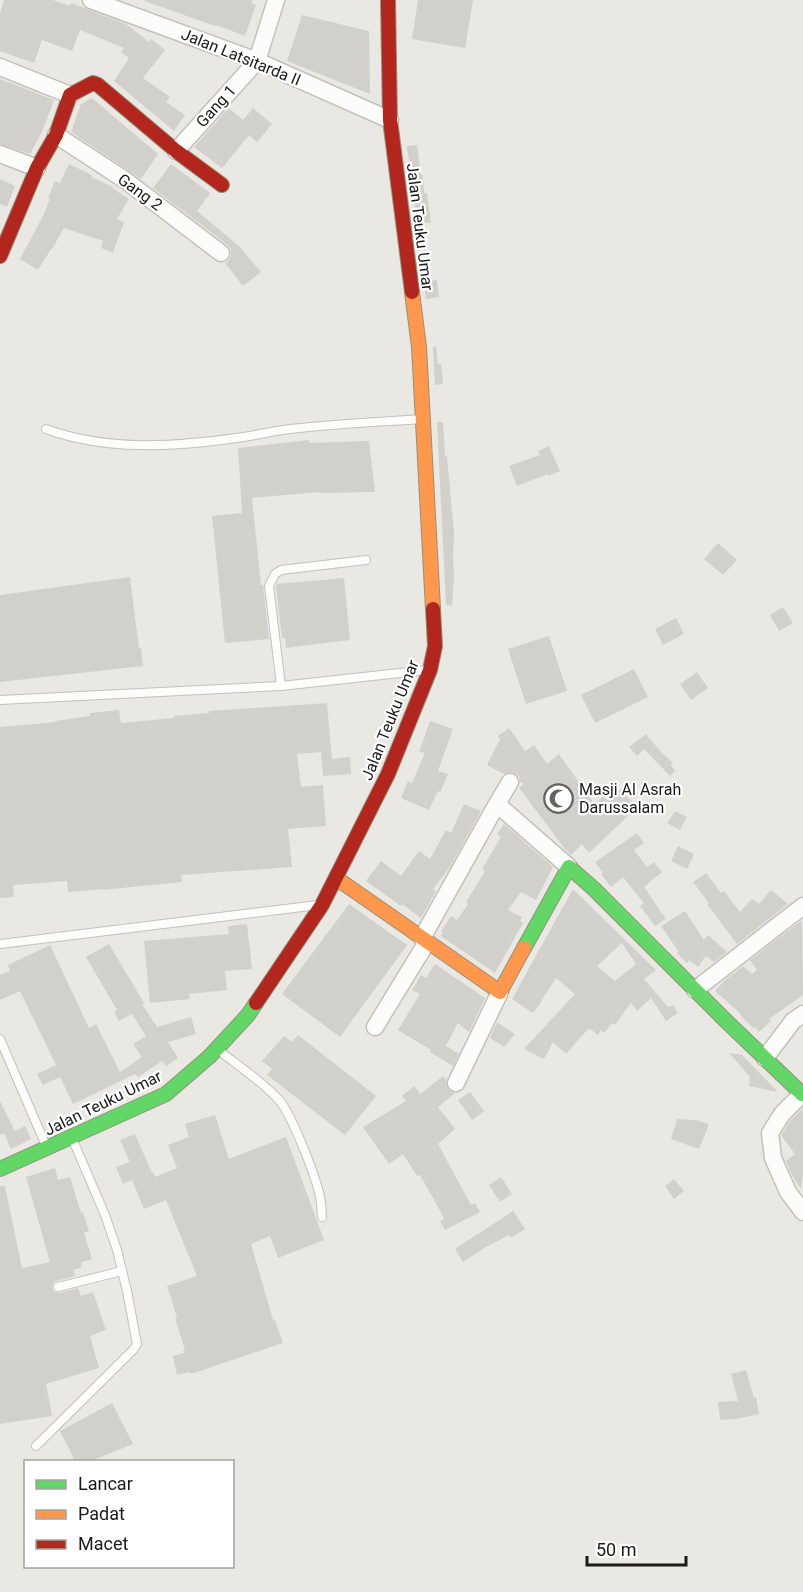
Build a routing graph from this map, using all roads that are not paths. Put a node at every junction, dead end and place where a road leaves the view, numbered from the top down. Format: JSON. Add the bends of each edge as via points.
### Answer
{"nodes":[{"id":1,"x":91,"y":0,"type":"edge"},
{"id":2,"x":276,"y":0,"type":"edge"},
{"id":3,"x":388,"y":0,"type":"edge"},
{"id":4,"x":257,"y":62,"type":"junction"},
{"id":5,"x":0,"y":67,"type":"edge"},
{"id":6,"x":70,"y":95,"type":"junction"},
{"id":7,"x":390,"y":120,"type":"junction"},
{"id":8,"x":56,"y":135,"type":"junction"},
{"id":9,"x":176,"y":151,"type":"junction"},
{"id":10,"x":0,"y":154,"type":"edge"},
{"id":11,"x":37,"y":168,"type":"junction"},
{"id":12,"x":222,"y":185,"type":"dead end"},
{"id":13,"x":221,"y":253,"type":"dead end"},
{"id":14,"x":0,"y":256,"type":"edge"},
{"id":15,"x":423,"y":419,"type":"junction"},
{"id":16,"x":46,"y":429,"type":"dead end"},
{"id":17,"x":366,"y":560,"type":"dead end"},
{"id":18,"x":430,"y":670,"type":"junction"},
{"id":19,"x":281,"y":686,"type":"junction"},
{"id":20,"x":0,"y":700,"type":"edge"},
{"id":21,"x":510,"y":782,"type":"dead end"},
{"id":22,"x":497,"y":804,"type":"junction"},
{"id":23,"x":569,"y":867,"type":"junction"},
{"id":24,"x":336,"y":878,"type":"junction"},
{"id":25,"x":322,"y":905,"type":"junction"},
{"id":26,"x":803,"y":906,"type":"edge"},
{"id":27,"x":425,"y":940,"type":"junction"},
{"id":28,"x":0,"y":944,"type":"edge"},
{"id":29,"x":695,"y":990,"type":"junction"},
{"id":30,"x":500,"y":992,"type":"junction"},
{"id":31,"x":803,"y":1014,"type":"edge"},
{"id":32,"x":375,"y":1027,"type":"dead end"},
{"id":33,"x":0,"y":1039,"type":"edge"},
{"id":34,"x":217,"y":1049,"type":"junction"},
{"id":35,"x":765,"y":1058,"type":"junction"},
{"id":36,"x":456,"y":1083,"type":"dead end"},
{"id":37,"x":802,"y":1093,"type":"edge"},
{"id":38,"x":72,"y":1137,"type":"junction"},
{"id":39,"x":47,"y":1148,"type":"junction"},
{"id":40,"x":0,"y":1169,"type":"edge"},
{"id":41,"x":803,"y":1212,"type":"edge"},
{"id":42,"x":322,"y":1217,"type":"dead end"},
{"id":43,"x":122,"y":1271,"type":"junction"},
{"id":44,"x":58,"y":1287,"type":"dead end"},
{"id":45,"x":36,"y":1446,"type":"dead end"}],
"edges":[{"from":1,"to":4,"type":"street","name":"Jalan Latsitarda II"},
{"from":2,"to":4,"type":"street"},
{"from":3,"to":7,"type":"main road","name":"Jalan Teuku Umar"},
{"from":4,"to":7,"type":"street","name":"Jalan Latsitarda II"},
{"from":4,"to":9,"type":"street","name":"Gang 1"},
{"from":5,"to":6,"type":"street"},
{"from":6,"to":8,"type":"main road"},
{"from":6,"to":9,"type":"main road","via":[[93,83]]},
{"from":7,"to":15,"type":"main road","name":"Jalan Teuku Umar","via":[[419,346]]},
{"from":8,"to":11,"type":"main road"},
{"from":8,"to":13,"type":"street","name":"Gang 2","via":[[125,180]]},
{"from":9,"to":12,"type":"main road"},
{"from":10,"to":11,"type":"street"},
{"from":11,"to":14,"type":"main road"},
{"from":15,"to":16,"type":"lane","via":[[287,429],[158,446],[99,443]]},
{"from":15,"to":18,"type":"main road","name":"Jalan Teuku Umar","via":[[435,646]]},
{"from":17,"to":19,"type":"lane","via":[[281,570],[275,574],[269,586]]},
{"from":18,"to":19,"type":"lane"},
{"from":18,"to":24,"type":"main road","name":"Jalan Teuku Umar","via":[[388,774]]},
{"from":19,"to":20,"type":"lane"},
{"from":21,"to":22,"type":"street"},
{"from":22,"to":23,"type":"street"},
{"from":22,"to":27,"type":"street"},
{"from":23,"to":29,"type":"main road"},
{"from":23,"to":30,"type":"main road"},
{"from":24,"to":25,"type":"main road","name":"Jalan Teuku Umar"},
{"from":24,"to":27,"type":"main road"},
{"from":25,"to":28,"type":"lane"},
{"from":25,"to":34,"type":"main road","name":"Jalan Teuku Umar","via":[[249,1015]]},
{"from":26,"to":29,"type":"street"},
{"from":27,"to":30,"type":"main road"},
{"from":27,"to":32,"type":"street"},
{"from":29,"to":35,"type":"main road"},
{"from":30,"to":36,"type":"street"},
{"from":31,"to":35,"type":"street"},
{"from":33,"to":39,"type":"lane"},
{"from":34,"to":38,"type":"main road","name":"Jalan Teuku Umar","via":[[166,1094]]},
{"from":34,"to":42,"type":"lane","via":[[280,1101],[315,1182]]},
{"from":35,"to":37,"type":"main road"},
{"from":37,"to":41,"type":"street","via":[[782,1113],[770,1133],[773,1158],[788,1192]]},
{"from":38,"to":39,"type":"main road","name":"Jalan Teuku Umar"},
{"from":38,"to":43,"type":"lane","via":[[105,1215]]},
{"from":39,"to":40,"type":"main road","name":"Jalan Teuku Umar"},
{"from":43,"to":44,"type":"lane"},
{"from":43,"to":45,"type":"lane","via":[[137,1340],[134,1350]]}]}
